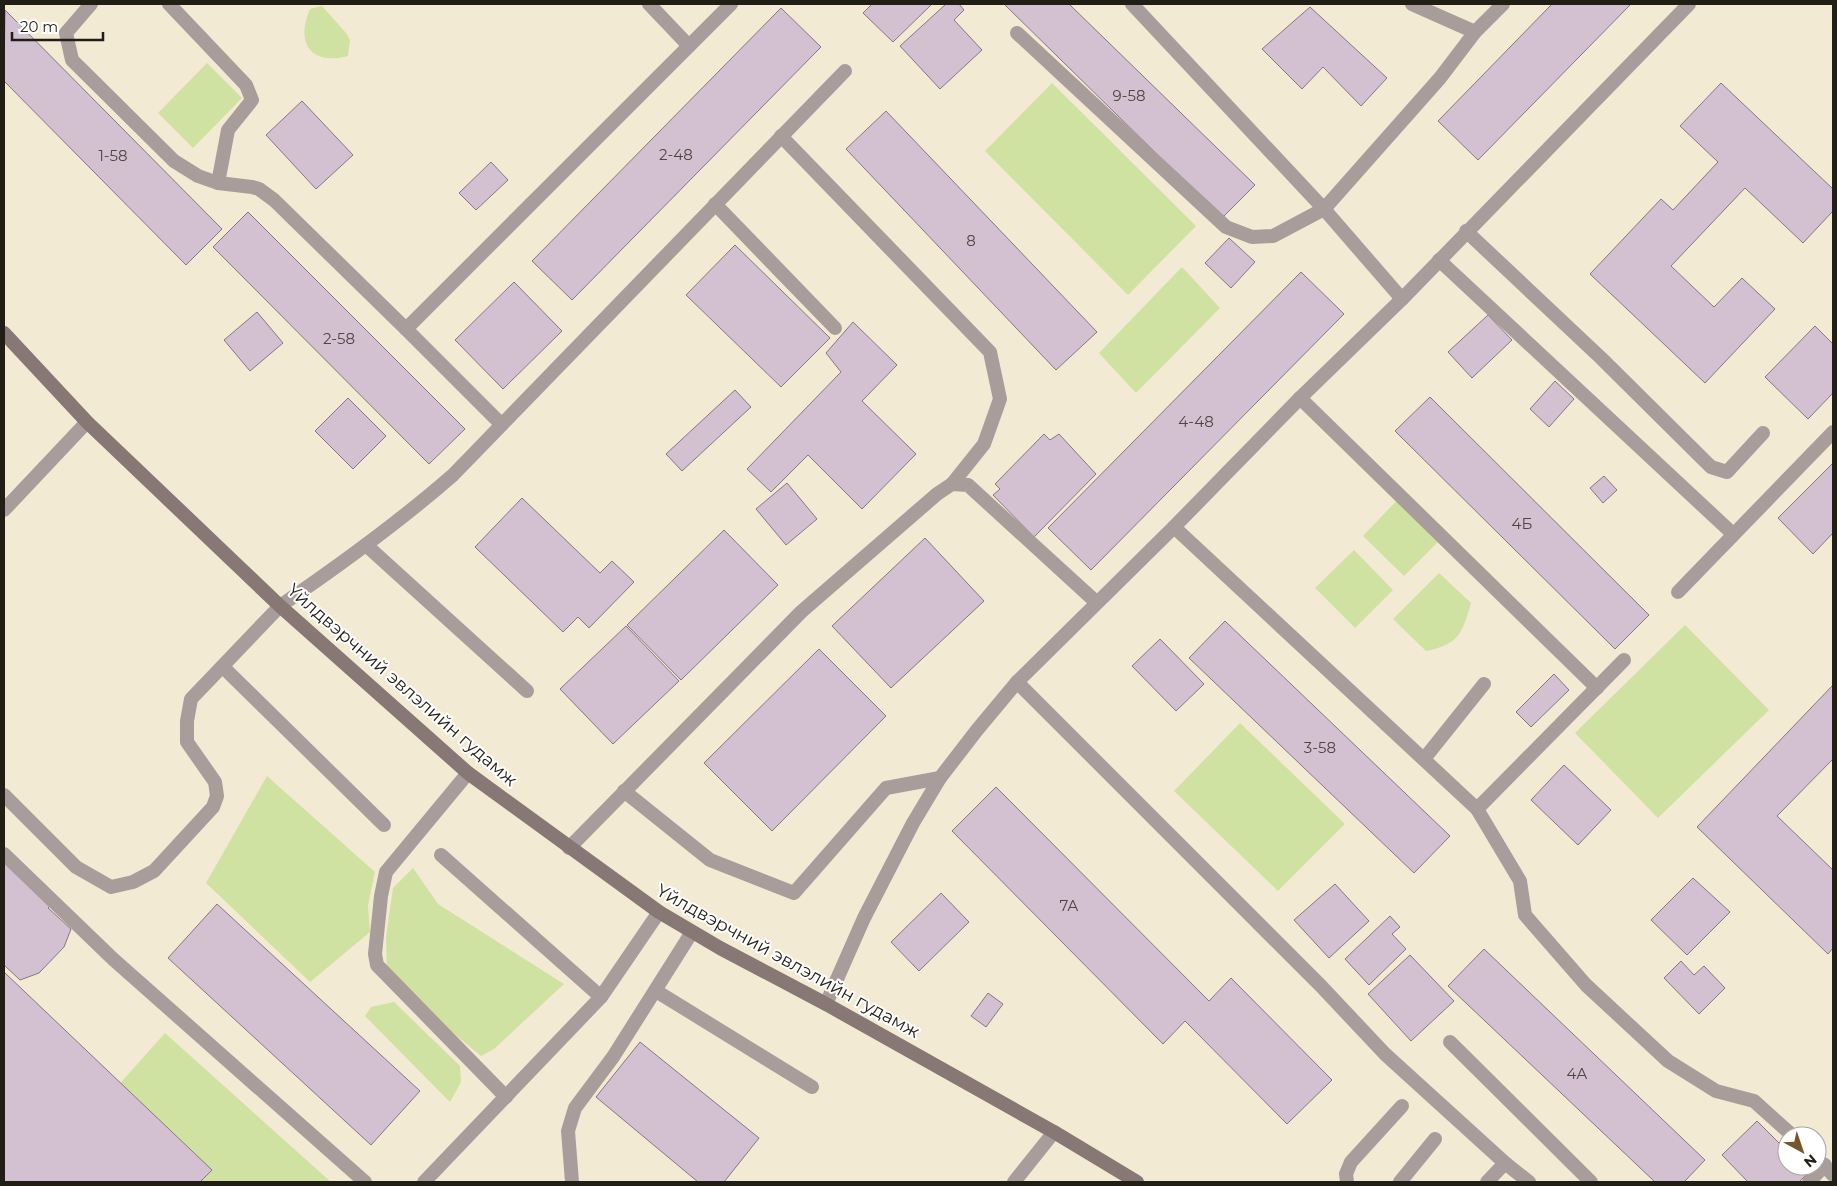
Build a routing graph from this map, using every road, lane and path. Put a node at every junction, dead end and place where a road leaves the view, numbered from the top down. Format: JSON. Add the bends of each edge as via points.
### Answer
{"nodes":[{"id":1,"x":91,"y":4,"type":"edge"},
{"id":2,"x":168,"y":4,"type":"edge"},
{"id":3,"x":649,"y":4,"type":"edge"},
{"id":4,"x":731,"y":4,"type":"edge"},
{"id":5,"x":1132,"y":4,"type":"edge"},
{"id":6,"x":1412,"y":4,"type":"edge"},
{"id":7,"x":1503,"y":4,"type":"edge"},
{"id":8,"x":1689,"y":4,"type":"edge"},
{"id":9,"x":1475,"y":32,"type":"junction"},
{"id":10,"x":1017,"y":34,"type":"dead end"},
{"id":11,"x":689,"y":46,"type":"junction"},
{"id":12,"x":844,"y":71,"type":"dead end"},
{"id":13,"x":781,"y":136,"type":"junction"},
{"id":14,"x":218,"y":182,"type":"junction"},
{"id":15,"x":715,"y":204,"type":"junction"},
{"id":16,"x":1324,"y":209,"type":"junction"},
{"id":17,"x":1466,"y":231,"type":"junction"},
{"id":18,"x":1439,"y":260,"type":"junction"},
{"id":19,"x":1402,"y":299,"type":"junction"},
{"id":20,"x":835,"y":328,"type":"dead end"},
{"id":21,"x":406,"y":329,"type":"junction"},
{"id":22,"x":4,"y":332,"type":"edge"},
{"id":23,"x":1300,"y":398,"type":"junction"},
{"id":24,"x":86,"y":422,"type":"junction"},
{"id":25,"x":501,"y":424,"type":"junction"},
{"id":26,"x":1833,"y":432,"type":"edge"},
{"id":27,"x":1763,"y":433,"type":"dead end"},
{"id":28,"x":952,"y":484,"type":"junction"},
{"id":29,"x":4,"y":510,"type":"edge"},
{"id":30,"x":1174,"y":527,"type":"junction"},
{"id":31,"x":1733,"y":534,"type":"junction"},
{"id":32,"x":366,"y":545,"type":"junction"},
{"id":33,"x":1678,"y":592,"type":"dead end"},
{"id":34,"x":1096,"y":602,"type":"junction"},
{"id":35,"x":280,"y":606,"type":"junction"},
{"id":36,"x":1624,"y":660,"type":"dead end"},
{"id":37,"x":223,"y":667,"type":"junction"},
{"id":38,"x":1018,"y":682,"type":"junction"},
{"id":39,"x":1484,"y":684,"type":"dead end"},
{"id":40,"x":1596,"y":688,"type":"junction"},
{"id":41,"x":527,"y":691,"type":"dead end"},
{"id":42,"x":1424,"y":759,"type":"junction"},
{"id":43,"x":468,"y":773,"type":"junction"},
{"id":44,"x":940,"y":778,"type":"junction"},
{"id":45,"x":624,"y":791,"type":"junction"},
{"id":46,"x":4,"y":795,"type":"edge"},
{"id":47,"x":1477,"y":809,"type":"junction"},
{"id":48,"x":384,"y":825,"type":"dead end"},
{"id":49,"x":569,"y":848,"type":"junction"},
{"id":50,"x":4,"y":854,"type":"edge"},
{"id":51,"x":441,"y":855,"type":"dead end"},
{"id":52,"x":659,"y":912,"type":"junction"},
{"id":53,"x":692,"y":932,"type":"junction"},
{"id":54,"x":656,"y":991,"type":"junction"},
{"id":55,"x":601,"y":997,"type":"junction"},
{"id":56,"x":826,"y":1004,"type":"junction"},
{"id":57,"x":1450,"y":1042,"type":"dead end"},
{"id":58,"x":812,"y":1087,"type":"dead end"},
{"id":59,"x":506,"y":1097,"type":"junction"},
{"id":60,"x":1402,"y":1106,"type":"dead end"},
{"id":61,"x":1782,"y":1126,"type":"edge"},
{"id":62,"x":1054,"y":1132,"type":"junction"},
{"id":63,"x":1436,"y":1139,"type":"dead end"},
{"id":64,"x":1505,"y":1163,"type":"junction"},
{"id":65,"x":365,"y":1182,"type":"edge"},
{"id":66,"x":424,"y":1182,"type":"edge"},
{"id":67,"x":572,"y":1182,"type":"edge"},
{"id":68,"x":1014,"y":1182,"type":"edge"},
{"id":69,"x":1137,"y":1182,"type":"edge"},
{"id":70,"x":1347,"y":1182,"type":"edge"},
{"id":71,"x":1400,"y":1182,"type":"edge"},
{"id":72,"x":1487,"y":1182,"type":"edge"},
{"id":73,"x":1529,"y":1182,"type":"edge"},
{"id":74,"x":1591,"y":1182,"type":"edge"}],
"edges":[{"from":1,"to":14,"type":"street","via":[[66,33],[72,60],[174,161],[198,176]]},
{"from":2,"to":14,"type":"street","via":[[246,85],[252,100],[228,130]]},
{"from":3,"to":11,"type":"street"},
{"from":4,"to":11,"type":"street"},
{"from":5,"to":16,"type":"street"},
{"from":6,"to":9,"type":"street"},
{"from":7,"to":9,"type":"street"},
{"from":8,"to":17,"type":"street"},
{"from":9,"to":16,"type":"street","via":[[1440,78]]},
{"from":10,"to":16,"type":"street","via":[[1226,227],[1252,237],[1274,236]]},
{"from":11,"to":21,"type":"street"},
{"from":12,"to":13,"type":"street"},
{"from":13,"to":15,"type":"street"},
{"from":13,"to":28,"type":"street","via":[[990,352],[1000,399],[984,444]]},
{"from":14,"to":21,"type":"street","via":[[252,187],[270,196]]},
{"from":15,"to":20,"type":"street"},
{"from":15,"to":25,"type":"street"},
{"from":16,"to":19,"type":"street"},
{"from":17,"to":18,"type":"street"},
{"from":17,"to":27,"type":"street","via":[[1711,467],[1726,472]]},
{"from":18,"to":19,"type":"street"},
{"from":18,"to":31,"type":"street"},
{"from":19,"to":23,"type":"street"},
{"from":21,"to":25,"type":"street"},
{"from":22,"to":24,"type":"main road","name":"Үйлдвэрчний эвлэлийн гудамж"},
{"from":23,"to":30,"type":"street"},
{"from":23,"to":40,"type":"street"},
{"from":24,"to":29,"type":"street"},
{"from":24,"to":35,"type":"main road","name":"Үйлдвэрчний эвлэлийн гудамж"},
{"from":25,"to":32,"type":"street","via":[[453,475]]},
{"from":26,"to":31,"type":"street"},
{"from":28,"to":34,"type":"street","via":[[968,485]]},
{"from":28,"to":45,"type":"street","via":[[802,612]]},
{"from":30,"to":34,"type":"street"},
{"from":30,"to":42,"type":"street"},
{"from":31,"to":33,"type":"street"},
{"from":32,"to":35,"type":"street"},
{"from":32,"to":41,"type":"street"},
{"from":34,"to":38,"type":"street"},
{"from":35,"to":37,"type":"street"},
{"from":35,"to":43,"type":"main road","name":"Үйлдвэрчний эвлэлийн гудамж"},
{"from":36,"to":40,"type":"street"},
{"from":37,"to":46,"type":"street","via":[[191,699],[187,721],[187,742],[215,782],[217,796],[213,807],[154,871],[133,882],[112,887],[94,878],[76,867]]},
{"from":37,"to":48,"type":"street"},
{"from":38,"to":44,"type":"street"},
{"from":38,"to":64,"type":"street","via":[[1322,986],[1385,1054]]},
{"from":39,"to":42,"type":"street"},
{"from":40,"to":47,"type":"street"},
{"from":42,"to":47,"type":"street"},
{"from":43,"to":49,"type":"main road","name":"Үйлдвэрчний эвлэлийн гудамж"},
{"from":43,"to":59,"type":"street","via":[[386,872],[375,954],[377,965]]},
{"from":44,"to":45,"type":"street","via":[[886,788],[794,892],[710,860]]},
{"from":44,"to":56,"type":"street","via":[[888,869]]},
{"from":45,"to":49,"type":"street"},
{"from":47,"to":61,"type":"street","via":[[1520,882],[1525,914],[1586,985],[1668,1061],[1716,1091],[1754,1101]]},
{"from":49,"to":52,"type":"main road","name":"Үйлдвэрчний эвлэлийн гудамж"},
{"from":50,"to":65,"type":"street","via":[[113,959]]},
{"from":51,"to":55,"type":"street"},
{"from":52,"to":53,"type":"main road","name":"Үйлдвэрчний эвлэлийн гудамж"},
{"from":52,"to":55,"type":"street"},
{"from":53,"to":54,"type":"street"},
{"from":53,"to":56,"type":"main road","name":"Үйлдвэрчний эвлэлийн гудамж"},
{"from":54,"to":58,"type":"street"},
{"from":54,"to":67,"type":"street","via":[[613,1057],[574,1108],[568,1131]]},
{"from":55,"to":59,"type":"street"},
{"from":56,"to":62,"type":"main road","name":"Үйлдвэрчний эвлэлийн гудамж"},
{"from":57,"to":74,"type":"street"},
{"from":59,"to":66,"type":"street"},
{"from":60,"to":70,"type":"street","via":[[1351,1162],[1346,1174]]},
{"from":62,"to":68,"type":"street"},
{"from":62,"to":69,"type":"main road","name":"Үйлдвэрчний эвлэлийн гудамж"},
{"from":63,"to":71,"type":"street"},
{"from":64,"to":72,"type":"street"},
{"from":64,"to":73,"type":"street"}]}
